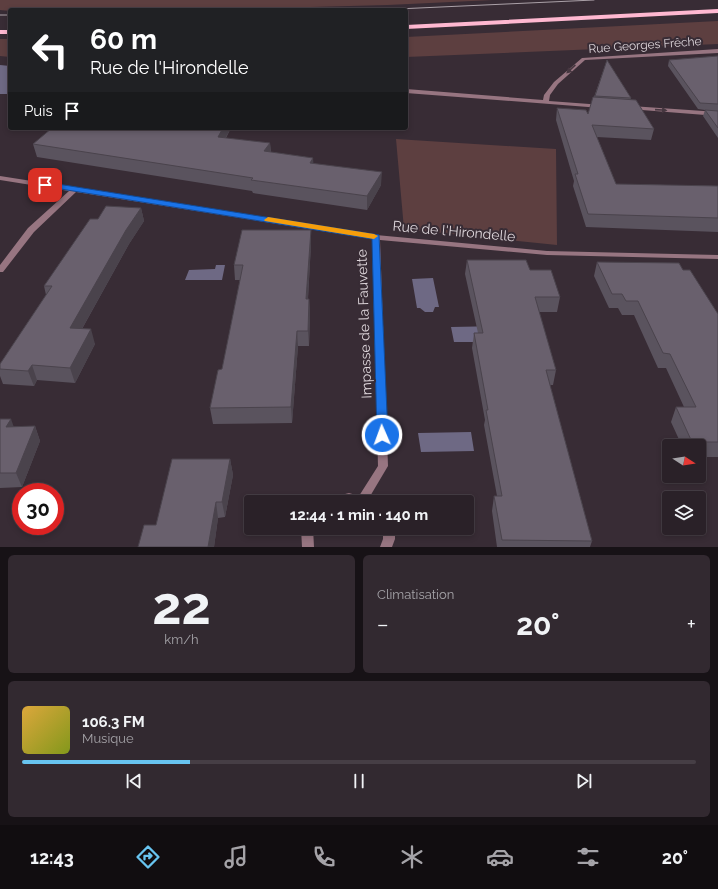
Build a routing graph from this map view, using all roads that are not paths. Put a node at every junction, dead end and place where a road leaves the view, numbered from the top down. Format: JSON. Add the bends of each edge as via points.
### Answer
{"nodes":[{"id":1,"x":718,"y":11,"type":"edge"},
{"id":2,"x":408,"y":28,"type":"edge"},
{"id":3,"x":718,"y":51,"type":"edge"},
{"id":4,"x":408,"y":91,"type":"edge"},
{"id":5,"x":546,"y":102,"type":"junction"},
{"id":6,"x":608,"y":107,"type":"edge"},
{"id":7,"x":624,"y":108,"type":"edge"},
{"id":8,"x":718,"y":114,"type":"edge"},
{"id":9,"x":0,"y":178,"type":"edge"},
{"id":10,"x":75,"y":189,"type":"junction"},
{"id":11,"x":376,"y":237,"type":"junction"},
{"id":12,"x":718,"y":257,"type":"edge"},
{"id":13,"x":0,"y":270,"type":"edge"},
{"id":14,"x":367,"y":495,"type":"edge"},
{"id":15,"x":307,"y":535,"type":"edge"},
{"id":16,"x":389,"y":535,"type":"edge"},
{"id":17,"x":308,"y":547,"type":"edge"},
{"id":18,"x":386,"y":547,"type":"edge"}],
"edges":[{"from":1,"to":2,"type":"main road"},
{"from":3,"to":5,"type":"street","name":"Rue Georges Frêche","one_way":true,"via":[[584,59],[556,83],[547,95]]},
{"from":4,"to":5,"type":"street"},
{"from":5,"to":6,"type":"street"},
{"from":7,"to":8,"type":"street","one_way":true},
{"from":9,"to":10,"type":"street","name":"Rue de l'Hirondelle"},
{"from":10,"to":11,"type":"street","name":"Rue de l'Hirondelle"},
{"from":10,"to":13,"type":"street","via":[[31,230]]},
{"from":11,"to":12,"type":"street","name":"Rue de l'Hirondelle","via":[[547,253]]},
{"from":11,"to":14,"type":"street","name":"Impasse de la Fauvette","via":[[383,466]]},
{"from":15,"to":17,"type":"street"},
{"from":16,"to":18,"type":"street"}]}
